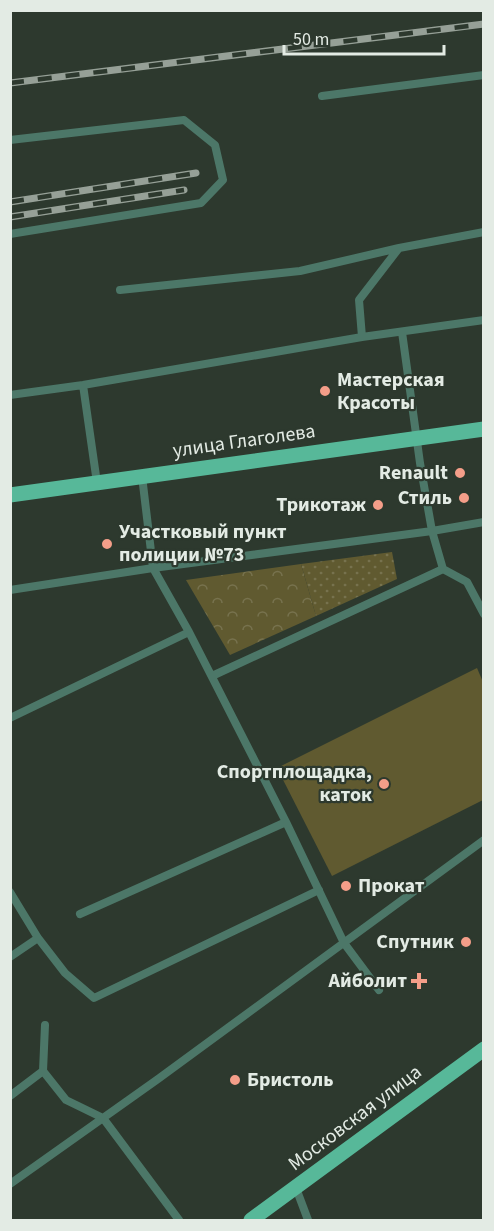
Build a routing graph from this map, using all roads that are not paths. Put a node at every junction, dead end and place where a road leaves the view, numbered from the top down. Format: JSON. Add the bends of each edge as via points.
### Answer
{"nodes":[{"id":1,"x":483,"y":75,"type":"edge"},
{"id":2,"x":322,"y":96,"type":"dead end"},
{"id":3,"x":10,"y":140,"type":"edge"},
{"id":4,"x":483,"y":232,"type":"edge"},
{"id":5,"x":10,"y":234,"type":"edge"},
{"id":6,"x":399,"y":248,"type":"junction"},
{"id":7,"x":120,"y":290,"type":"dead end"},
{"id":8,"x":483,"y":320,"type":"edge"},
{"id":9,"x":402,"y":332,"type":"junction"},
{"id":10,"x":362,"y":337,"type":"junction"},
{"id":11,"x":83,"y":385,"type":"junction"},
{"id":12,"x":10,"y":395,"type":"edge"},
{"id":13,"x":483,"y":429,"type":"edge"},
{"id":14,"x":418,"y":438,"type":"junction"},
{"id":15,"x":142,"y":476,"type":"junction"},
{"id":16,"x":97,"y":483,"type":"junction"},
{"id":17,"x":10,"y":495,"type":"edge"},
{"id":18,"x":483,"y":522,"type":"edge"},
{"id":19,"x":432,"y":531,"type":"junction"},
{"id":20,"x":153,"y":568,"type":"junction"},
{"id":21,"x":443,"y":569,"type":"junction"},
{"id":22,"x":10,"y":590,"type":"edge"},
{"id":23,"x":483,"y":614,"type":"edge"},
{"id":24,"x":189,"y":632,"type":"junction"},
{"id":25,"x":212,"y":676,"type":"junction"},
{"id":26,"x":10,"y":718,"type":"edge"},
{"id":27,"x":286,"y":822,"type":"junction"},
{"id":28,"x":483,"y":840,"type":"edge"},
{"id":29,"x":319,"y":890,"type":"junction"},
{"id":30,"x":10,"y":892,"type":"edge"},
{"id":31,"x":80,"y":914,"type":"dead end"},
{"id":32,"x":38,"y":938,"type":"junction"},
{"id":33,"x":344,"y":943,"type":"junction"},
{"id":34,"x":10,"y":957,"type":"edge"},
{"id":35,"x":379,"y":990,"type":"dead end"},
{"id":36,"x":45,"y":1025,"type":"dead end"},
{"id":37,"x":483,"y":1049,"type":"edge"},
{"id":38,"x":43,"y":1071,"type":"junction"},
{"id":39,"x":10,"y":1096,"type":"edge"},
{"id":40,"x":103,"y":1118,"type":"junction"},
{"id":41,"x":10,"y":1184,"type":"edge"},
{"id":42,"x":296,"y":1188,"type":"junction"},
{"id":43,"x":179,"y":1221,"type":"edge"},
{"id":44,"x":251,"y":1221,"type":"edge"},
{"id":45,"x":308,"y":1221,"type":"edge"}],
"edges":[{"from":1,"to":2,"type":"lane"},
{"from":3,"to":5,"type":"lane","via":[[184,120],[215,145],[223,180],[201,203]]},
{"from":4,"to":6,"type":"lane"},
{"from":6,"to":7,"type":"lane","via":[[300,271]]},
{"from":6,"to":10,"type":"lane","via":[[359,300]]},
{"from":8,"to":9,"type":"lane"},
{"from":9,"to":10,"type":"lane"},
{"from":9,"to":14,"type":"lane"},
{"from":10,"to":11,"type":"lane"},
{"from":11,"to":12,"type":"lane"},
{"from":11,"to":16,"type":"lane"},
{"from":13,"to":14,"type":"main road","name":"улица Глаголева"},
{"from":14,"to":15,"type":"main road","name":"улица Глаголева"},
{"from":14,"to":19,"type":"lane"},
{"from":15,"to":16,"type":"main road","name":"улица Глаголева"},
{"from":15,"to":20,"type":"lane"},
{"from":16,"to":17,"type":"main road","name":"улица Глаголева"},
{"from":18,"to":19,"type":"lane"},
{"from":19,"to":20,"type":"lane"},
{"from":19,"to":21,"type":"lane"},
{"from":20,"to":22,"type":"lane"},
{"from":20,"to":24,"type":"lane"},
{"from":21,"to":23,"type":"lane","via":[[466,582]]},
{"from":21,"to":25,"type":"lane"},
{"from":24,"to":25,"type":"lane"},
{"from":24,"to":26,"type":"lane"},
{"from":25,"to":27,"type":"lane"},
{"from":27,"to":29,"type":"lane"},
{"from":27,"to":31,"type":"lane"},
{"from":28,"to":33,"type":"lane"},
{"from":29,"to":32,"type":"lane","via":[[94,998],[65,973]]},
{"from":29,"to":33,"type":"lane"},
{"from":30,"to":32,"type":"lane"},
{"from":32,"to":34,"type":"lane"},
{"from":33,"to":35,"type":"lane"},
{"from":33,"to":40,"type":"lane"},
{"from":36,"to":38,"type":"lane"},
{"from":37,"to":42,"type":"main road","name":"Московская улица"},
{"from":38,"to":39,"type":"lane"},
{"from":38,"to":40,"type":"lane","via":[[66,1100]]},
{"from":40,"to":41,"type":"lane"},
{"from":40,"to":43,"type":"lane"},
{"from":42,"to":44,"type":"main road","name":"Московская улица"},
{"from":42,"to":45,"type":"lane"}]}
